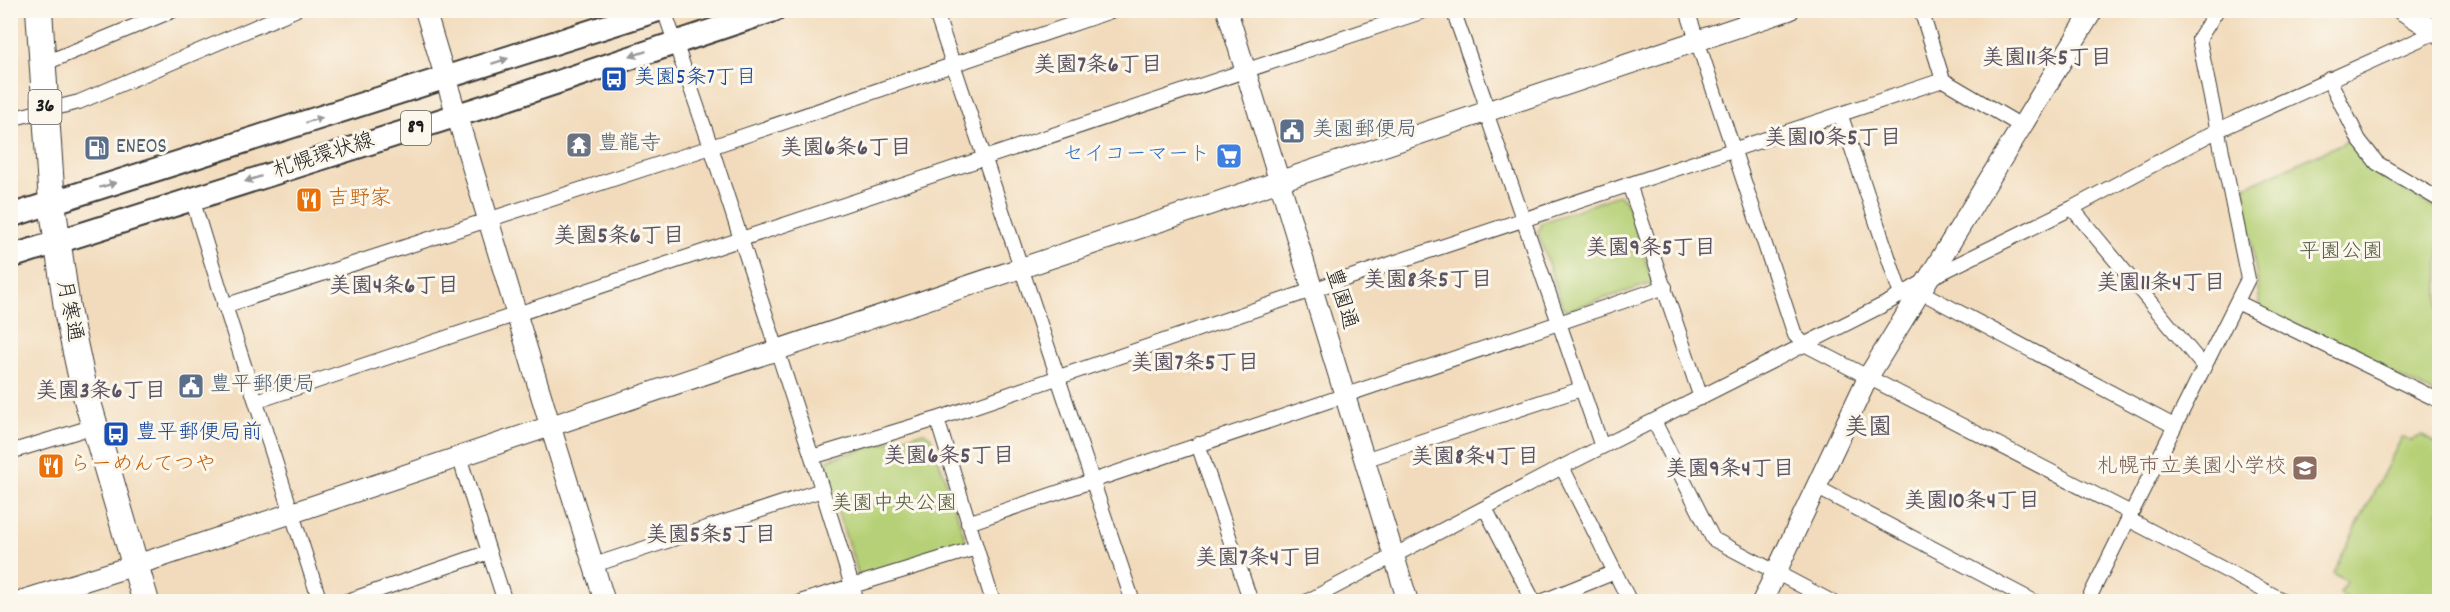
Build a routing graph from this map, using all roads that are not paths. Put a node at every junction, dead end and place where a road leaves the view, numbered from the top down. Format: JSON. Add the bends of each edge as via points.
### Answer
{"nodes":[{"id":1,"x":174,"y":10,"type":"edge"},
{"id":2,"x":295,"y":10,"type":"edge"},
{"id":3,"x":425,"y":10,"type":"edge"},
{"id":4,"x":658,"y":10,"type":"edge"},
{"id":5,"x":664,"y":10,"type":"edge"},
{"id":6,"x":774,"y":10,"type":"edge"},
{"id":7,"x":935,"y":10,"type":"edge"},
{"id":8,"x":1114,"y":10,"type":"edge"},
{"id":9,"x":1227,"y":10,"type":"edge"},
{"id":10,"x":1427,"y":10,"type":"edge"},
{"id":11,"x":1453,"y":10,"type":"edge"},
{"id":12,"x":1688,"y":10,"type":"edge"},
{"id":13,"x":1788,"y":10,"type":"edge"},
{"id":14,"x":1921,"y":10,"type":"edge"},
{"id":15,"x":2092,"y":10,"type":"edge"},
{"id":16,"x":2217,"y":10,"type":"edge"},
{"id":17,"x":2402,"y":10,"type":"edge"},
{"id":18,"x":41,"y":11,"type":"edge"},
{"id":19,"x":2438,"y":31,"type":"edge"},
{"id":20,"x":1697,"y":41,"type":"junction"},
{"id":21,"x":675,"y":42,"type":"junction"},
{"id":22,"x":43,"y":64,"type":"junction"},
{"id":23,"x":953,"y":65,"type":"junction"},
{"id":24,"x":1245,"y":70,"type":"junction"},
{"id":25,"x":445,"y":79,"type":"junction"},
{"id":26,"x":2329,"y":79,"type":"junction"},
{"id":27,"x":1943,"y":80,"type":"junction"},
{"id":28,"x":46,"y":111,"type":"junction"},
{"id":29,"x":1486,"y":112,"type":"junction"},
{"id":30,"x":456,"y":115,"type":"junction"},
{"id":31,"x":1841,"y":116,"type":"junction"},
{"id":32,"x":10,"y":119,"type":"edge"},
{"id":33,"x":2023,"y":127,"type":"junction"},
{"id":34,"x":2218,"y":130,"type":"junction"},
{"id":35,"x":711,"y":147,"type":"junction"},
{"id":36,"x":1732,"y":151,"type":"junction"},
{"id":37,"x":983,"y":159,"type":"junction"},
{"id":38,"x":1278,"y":181,"type":"junction"},
{"id":39,"x":1629,"y":184,"type":"junction"},
{"id":40,"x":192,"y":198,"type":"junction"},
{"id":41,"x":2439,"y":200,"type":"edge"},
{"id":42,"x":52,"y":202,"type":"junction"},
{"id":43,"x":2072,"y":208,"type":"junction"},
{"id":44,"x":10,"y":216,"type":"edge"},
{"id":45,"x":489,"y":219,"type":"junction"},
{"id":46,"x":1524,"y":221,"type":"junction"},
{"id":47,"x":741,"y":240,"type":"junction"},
{"id":48,"x":57,"y":242,"type":"junction"},
{"id":49,"x":10,"y":257,"type":"edge"},
{"id":50,"x":1021,"y":268,"type":"junction"},
{"id":51,"x":1925,"y":285,"type":"junction"},
{"id":52,"x":1665,"y":287,"type":"junction"},
{"id":53,"x":1312,"y":290,"type":"junction"},
{"id":54,"x":1901,"y":295,"type":"junction"},
{"id":55,"x":2237,"y":302,"type":"junction"},
{"id":56,"x":224,"y":306,"type":"junction"},
{"id":57,"x":518,"y":315,"type":"junction"},
{"id":58,"x":1558,"y":322,"type":"junction"},
{"id":59,"x":1804,"y":344,"type":"junction"},
{"id":60,"x":778,"y":350,"type":"junction"},
{"id":61,"x":2204,"y":367,"type":"junction"},
{"id":62,"x":1058,"y":376,"type":"junction"},
{"id":63,"x":1868,"y":377,"type":"junction"},
{"id":64,"x":1581,"y":388,"type":"junction"},
{"id":65,"x":1345,"y":394,"type":"junction"},
{"id":66,"x":1701,"y":398,"type":"junction"},
{"id":67,"x":257,"y":401,"type":"junction"},
{"id":68,"x":2439,"y":401,"type":"edge"},
{"id":69,"x":937,"y":419,"type":"junction"},
{"id":70,"x":1654,"y":421,"type":"junction"},
{"id":71,"x":550,"y":425,"type":"junction"},
{"id":72,"x":95,"y":426,"type":"junction"},
{"id":73,"x":2174,"y":426,"type":"junction"},
{"id":74,"x":1198,"y":444,"type":"junction"},
{"id":75,"x":1602,"y":447,"type":"junction"},
{"id":76,"x":10,"y":452,"type":"edge"},
{"id":77,"x":459,"y":456,"type":"junction"},
{"id":78,"x":812,"y":457,"type":"junction"},
{"id":79,"x":1364,"y":460,"type":"junction"},
{"id":80,"x":1562,"y":467,"type":"junction"},
{"id":81,"x":1092,"y":480,"type":"junction"},
{"id":82,"x":1816,"y":487,"type":"junction"},
{"id":83,"x":822,"y":490,"type":"junction"},
{"id":84,"x":1485,"y":508,"type":"junction"},
{"id":85,"x":292,"y":512,"type":"junction"},
{"id":86,"x":2130,"y":516,"type":"junction"},
{"id":87,"x":968,"y":523,"type":"junction"},
{"id":88,"x":976,"y":548,"type":"junction"},
{"id":89,"x":489,"y":552,"type":"junction"},
{"id":90,"x":1394,"y":554,"type":"junction"},
{"id":91,"x":135,"y":564,"type":"junction"},
{"id":92,"x":594,"y":565,"type":"junction"},
{"id":93,"x":1615,"y":572,"type":"junction"},
{"id":94,"x":1776,"y":572,"type":"junction"},
{"id":95,"x":852,"y":586,"type":"junction"},
{"id":96,"x":1312,"y":600,"type":"edge"},
{"id":97,"x":17,"y":602,"type":"edge"},
{"id":98,"x":146,"y":602,"type":"edge"},
{"id":99,"x":320,"y":602,"type":"edge"},
{"id":100,"x":344,"y":602,"type":"edge"},
{"id":101,"x":505,"y":602,"type":"edge"},
{"id":102,"x":605,"y":602,"type":"edge"},
{"id":103,"x":800,"y":602,"type":"edge"},
{"id":104,"x":857,"y":602,"type":"edge"},
{"id":105,"x":993,"y":602,"type":"edge"},
{"id":106,"x":1133,"y":602,"type":"edge"},
{"id":107,"x":1251,"y":602,"type":"edge"},
{"id":108,"x":1408,"y":602,"type":"edge"},
{"id":109,"x":1534,"y":602,"type":"edge"},
{"id":110,"x":1541,"y":602,"type":"edge"},
{"id":111,"x":1630,"y":602,"type":"edge"},
{"id":112,"x":1762,"y":602,"type":"edge"},
{"id":113,"x":1832,"y":602,"type":"edge"},
{"id":114,"x":2035,"y":602,"type":"edge"},
{"id":115,"x":2087,"y":602,"type":"edge"},
{"id":116,"x":2286,"y":602,"type":"edge"}],
"edges":[{"from":1,"to":22,"type":"street"},
{"from":2,"to":28,"type":"street","via":[[79,102]]},
{"from":3,"to":25,"type":"street"},
{"from":25,"to":4,"type":"main road","name":"札幌環状線","number":"89","one_way":true},
{"from":5,"to":21,"type":"street"},
{"from":6,"to":21,"type":"main road","name":"札幌環状線","number":"89"},
{"from":7,"to":23,"type":"street"},
{"from":8,"to":23,"type":"street"},
{"from":9,"to":24,"type":"street","name":"豊園通"},
{"from":10,"to":24,"type":"street"},
{"from":11,"to":29,"type":"street"},
{"from":12,"to":20,"type":"street"},
{"from":13,"to":20,"type":"street"},
{"from":14,"to":27,"type":"street"},
{"from":15,"to":33,"type":"street"},
{"from":16,"to":34,"type":"street","via":[[2199,39]]},
{"from":17,"to":19,"type":"street"},
{"from":18,"to":22,"type":"highway","name":"月寒通","number":"36"},
{"from":19,"to":26,"type":"street"},
{"from":20,"to":29,"type":"street"},
{"from":20,"to":36,"type":"street"},
{"from":21,"to":30,"type":"main road","name":"札幌環状線","number":"89","one_way":true},
{"from":21,"to":35,"type":"street"},
{"from":22,"to":28,"type":"highway","name":"月寒通","number":"36"},
{"from":23,"to":35,"type":"street"},
{"from":23,"to":37,"type":"street"},
{"from":24,"to":37,"type":"street"},
{"from":24,"to":38,"type":"street","name":"豊園通"},
{"from":25,"to":30,"type":"street"},
{"from":42,"to":25,"type":"main road","name":"札幌環状線","number":"89","one_way":true},
{"from":26,"to":34,"type":"street"},
{"from":26,"to":41,"type":"street","via":[[2359,140],[2377,163]]},
{"from":27,"to":31,"type":"street"},
{"from":27,"to":33,"type":"street"},
{"from":28,"to":32,"type":"street"},
{"from":28,"to":42,"type":"highway","name":"月寒通","number":"36"},
{"from":29,"to":38,"type":"street"},
{"from":29,"to":46,"type":"street"},
{"from":30,"to":40,"type":"main road","name":"札幌環状線","number":"89","one_way":true},
{"from":30,"to":45,"type":"street"},
{"from":31,"to":36,"type":"street"},
{"from":31,"to":54,"type":"street"},
{"from":33,"to":51,"type":"street"},
{"from":34,"to":43,"type":"street"},
{"from":34,"to":55,"type":"street","via":[[2248,279]]},
{"from":35,"to":45,"type":"street"},
{"from":35,"to":47,"type":"street"},
{"from":36,"to":39,"type":"street"},
{"from":36,"to":59,"type":"street","via":[[1795,335]]},
{"from":37,"to":47,"type":"street"},
{"from":37,"to":50,"type":"street"},
{"from":38,"to":50,"type":"street"},
{"from":38,"to":53,"type":"street","name":"豊園通"},
{"from":39,"to":46,"type":"street"},
{"from":39,"to":52,"type":"street"},
{"from":40,"to":48,"type":"main road","name":"札幌環状線","number":"89"},
{"from":40,"to":56,"type":"street"},
{"from":42,"to":44,"type":"main road","name":"札幌環状線","number":"89"},
{"from":42,"to":48,"type":"highway","name":"月寒通","number":"36"},
{"from":43,"to":51,"type":"street"},
{"from":43,"to":61,"type":"street"},
{"from":45,"to":56,"type":"street"},
{"from":45,"to":57,"type":"street"},
{"from":46,"to":53,"type":"street"},
{"from":46,"to":58,"type":"street"},
{"from":47,"to":57,"type":"street"},
{"from":47,"to":60,"type":"street"},
{"from":48,"to":49,"type":"main road","name":"札幌環状線","number":"89"},
{"from":48,"to":72,"type":"highway","name":"月寒通","number":"36","via":[[72,335]]},
{"from":50,"to":60,"type":"street"},
{"from":50,"to":62,"type":"street"},
{"from":51,"to":54,"type":"street"},
{"from":51,"to":63,"type":"street"},
{"from":51,"to":73,"type":"street"},
{"from":52,"to":58,"type":"street"},
{"from":52,"to":66,"type":"street"},
{"from":53,"to":62,"type":"street"},
{"from":53,"to":65,"type":"street","name":"豊園通"},
{"from":54,"to":59,"type":"street"},
{"from":55,"to":61,"type":"street"},
{"from":55,"to":68,"type":"street"},
{"from":56,"to":67,"type":"street"},
{"from":57,"to":67,"type":"street"},
{"from":57,"to":71,"type":"street"},
{"from":58,"to":64,"type":"street"},
{"from":58,"to":65,"type":"street"},
{"from":59,"to":63,"type":"street"},
{"from":59,"to":66,"type":"street"},
{"from":60,"to":71,"type":"street"},
{"from":60,"to":78,"type":"street"},
{"from":61,"to":73,"type":"street"},
{"from":62,"to":69,"type":"street"},
{"from":62,"to":81,"type":"street"},
{"from":63,"to":82,"type":"street"},
{"from":63,"to":86,"type":"street"},
{"from":64,"to":75,"type":"street"},
{"from":64,"to":79,"type":"street"},
{"from":65,"to":74,"type":"street"},
{"from":65,"to":79,"type":"street","name":"豊園通"},
{"from":66,"to":70,"type":"street"},
{"from":67,"to":85,"type":"street"},
{"from":69,"to":78,"type":"street"},
{"from":69,"to":87,"type":"street"},
{"from":70,"to":75,"type":"street"},
{"from":70,"to":94,"type":"street","via":[[1713,539]]},
{"from":71,"to":77,"type":"street"},
{"from":71,"to":92,"type":"street"},
{"from":72,"to":76,"type":"street"},
{"from":72,"to":91,"type":"highway","name":"月寒通","number":"36"},
{"from":73,"to":86,"type":"street"},
{"from":74,"to":81,"type":"street"},
{"from":74,"to":107,"type":"street"},
{"from":75,"to":80,"type":"street"},
{"from":77,"to":85,"type":"street"},
{"from":77,"to":89,"type":"street"},
{"from":78,"to":83,"type":"street"},
{"from":79,"to":90,"type":"street","name":"豊園通"},
{"from":80,"to":84,"type":"street"},
{"from":80,"to":93,"type":"street"},
{"from":81,"to":87,"type":"street"},
{"from":81,"to":106,"type":"street"},
{"from":82,"to":94,"type":"street"},
{"from":82,"to":114,"type":"street"},
{"from":83,"to":92,"type":"street"},
{"from":83,"to":95,"type":"street"},
{"from":84,"to":90,"type":"street"},
{"from":84,"to":109,"type":"street"},
{"from":85,"to":91,"type":"street"},
{"from":85,"to":99,"type":"street"},
{"from":86,"to":115,"type":"street"},
{"from":86,"to":116,"type":"street"},
{"from":87,"to":88,"type":"street"},
{"from":88,"to":95,"type":"street"},
{"from":88,"to":105,"type":"street"},
{"from":89,"to":100,"type":"street"},
{"from":89,"to":101,"type":"street"},
{"from":90,"to":96,"type":"street"},
{"from":90,"to":108,"type":"street","name":"豊園通"},
{"from":91,"to":97,"type":"street"},
{"from":91,"to":98,"type":"highway","name":"月寒通","number":"36"},
{"from":92,"to":102,"type":"street"},
{"from":93,"to":110,"type":"street"},
{"from":93,"to":111,"type":"street"},
{"from":94,"to":112,"type":"street"},
{"from":94,"to":113,"type":"street"},
{"from":95,"to":103,"type":"street"},
{"from":95,"to":104,"type":"street"}]}
